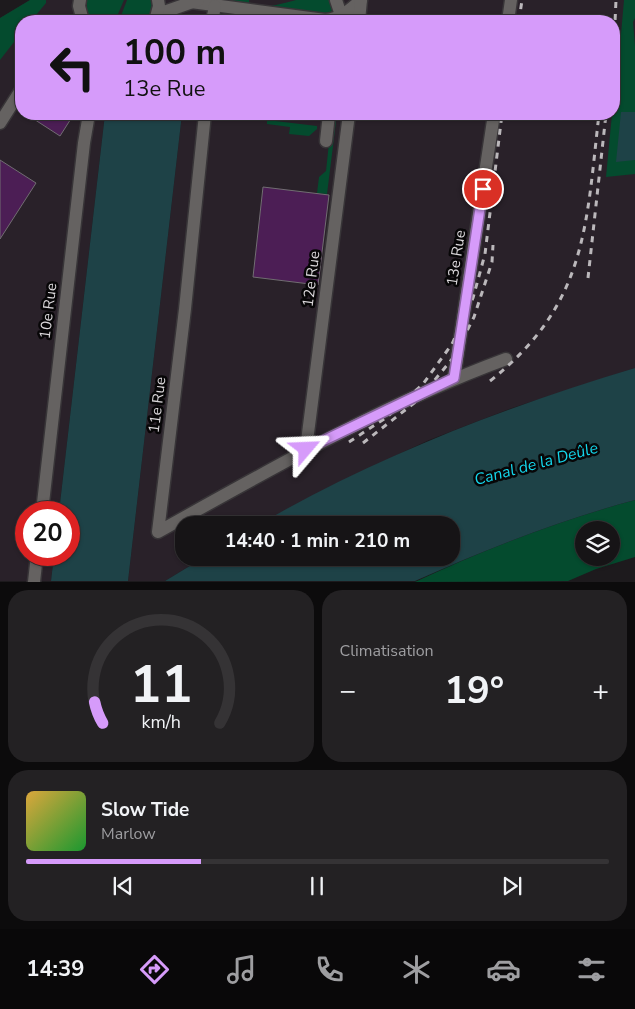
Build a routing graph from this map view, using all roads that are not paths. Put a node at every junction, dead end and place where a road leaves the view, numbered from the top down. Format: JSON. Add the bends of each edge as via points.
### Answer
{"nodes":[{"id":1,"x":80,"y":0,"type":"edge"},
{"id":2,"x":158,"y":0,"type":"edge"},
{"id":3,"x":336,"y":0,"type":"edge"},
{"id":4,"x":361,"y":0,"type":"edge"},
{"id":5,"x":511,"y":0,"type":"edge"},
{"id":6,"x":195,"y":1,"type":"edge"},
{"id":7,"x":215,"y":6,"type":"junction"},
{"id":8,"x":82,"y":15,"type":"edge"},
{"id":9,"x":157,"y":15,"type":"edge"},
{"id":10,"x":162,"y":15,"type":"edge"},
{"id":11,"x":213,"y":15,"type":"edge"},
{"id":12,"x":285,"y":15,"type":"edge"},
{"id":13,"x":340,"y":15,"type":"edge"},
{"id":14,"x":347,"y":15,"type":"edge"},
{"id":15,"x":360,"y":15,"type":"edge"},
{"id":16,"x":509,"y":15,"type":"edge"},
{"id":17,"x":15,"y":99,"type":"edge"},
{"id":18,"x":88,"y":120,"type":"edge"},
{"id":19,"x":204,"y":120,"type":"edge"},
{"id":20,"x":328,"y":120,"type":"edge"},
{"id":21,"x":348,"y":120,"type":"edge"},
{"id":22,"x":493,"y":120,"type":"edge"},
{"id":23,"x":0,"y":123,"type":"edge"},
{"id":24,"x":326,"y":141,"type":"dead end"},
{"id":25,"x":506,"y":359,"type":"dead end"},
{"id":26,"x":454,"y":378,"type":"junction"},
{"id":27,"x":306,"y":449,"type":"junction"},
{"id":28,"x":43,"y":501,"type":"edge"},
{"id":29,"x":36,"y":566,"type":"edge"},
{"id":30,"x":34,"y":582,"type":"edge"}],
"edges":[{"from":1,"to":8,"type":"street"},
{"from":2,"to":9,"type":"street"},
{"from":3,"to":13,"type":"street"},
{"from":4,"to":14,"type":"street"},
{"from":4,"to":15,"type":"street"},
{"from":5,"to":16,"type":"street"},
{"from":6,"to":7,"type":"street"},
{"from":6,"to":10,"type":"street"},
{"from":7,"to":11,"type":"street"},
{"from":7,"to":12,"type":"street"},
{"from":17,"to":23,"type":"street"},
{"from":18,"to":28,"type":"street","name":"10e Rue"},
{"from":19,"to":27,"type":"street","name":"11e Rue","via":[[158,532]]},
{"from":20,"to":24,"type":"street"},
{"from":21,"to":27,"type":"street","name":"12e Rue"},
{"from":22,"to":26,"type":"street","name":"13e Rue"},
{"from":25,"to":26,"type":"street"},
{"from":26,"to":27,"type":"street"},
{"from":29,"to":30,"type":"street"}]}
